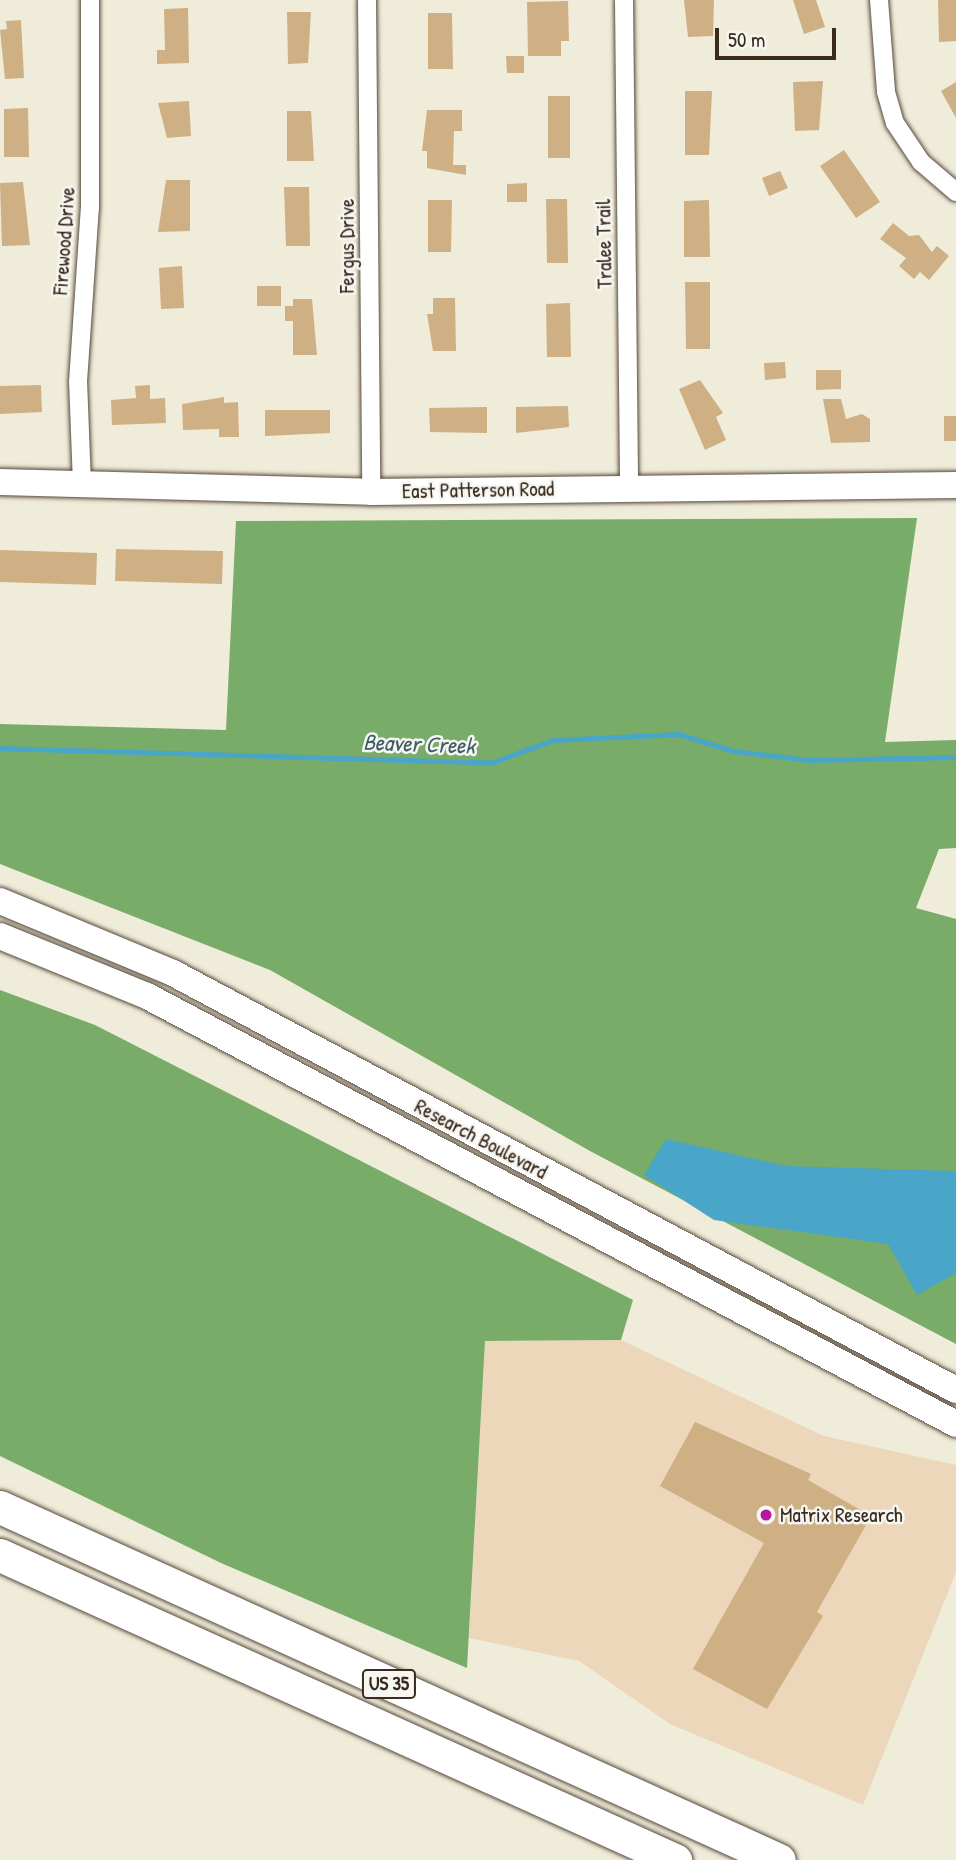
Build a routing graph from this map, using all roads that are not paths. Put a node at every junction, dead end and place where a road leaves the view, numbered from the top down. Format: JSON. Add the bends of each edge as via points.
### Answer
{"nodes":[{"id":1,"x":90,"y":0,"type":"edge"},
{"id":2,"x":367,"y":0,"type":"edge"},
{"id":3,"x":624,"y":0,"type":"edge"},
{"id":4,"x":879,"y":0,"type":"edge"},
{"id":5,"x":956,"y":192,"type":"edge"},
{"id":6,"x":0,"y":482,"type":"edge"},
{"id":7,"x":82,"y":484,"type":"junction"},
{"id":8,"x":956,"y":485,"type":"edge"},
{"id":9,"x":629,"y":487,"type":"junction"},
{"id":10,"x":371,"y":492,"type":"junction"},
{"id":11,"x":0,"y":901,"type":"edge"},
{"id":12,"x":0,"y":936,"type":"edge"},
{"id":13,"x":956,"y":1390,"type":"edge"},
{"id":14,"x":956,"y":1424,"type":"edge"},
{"id":15,"x":0,"y":1507,"type":"edge"},
{"id":16,"x":0,"y":1555,"type":"edge"},
{"id":17,"x":675,"y":1860,"type":"edge"},
{"id":18,"x":779,"y":1860,"type":"edge"}],
"edges":[{"from":1,"to":7,"type":"street","name":"Firewood Drive","via":[[90,208],[79,368]]},
{"from":2,"to":10,"type":"street","name":"Fergus Drive"},
{"from":3,"to":9,"type":"street","name":"Tralee Trail"},
{"from":4,"to":5,"type":"street","via":[[886,92],[895,123],[921,162]]},
{"from":6,"to":7,"type":"main road","name":"East Patterson Road"},
{"from":7,"to":10,"type":"main road","name":"East Patterson Road"},
{"from":8,"to":9,"type":"main road","name":"East Patterson Road"},
{"from":9,"to":10,"type":"main road","name":"East Patterson Road"},
{"from":11,"to":13,"type":"main road","name":"Research Boulevard","via":[[173,973]]},
{"from":12,"to":14,"type":"main road","name":"Research Boulevard","via":[[147,996]]},
{"from":15,"to":18,"type":"highway","number":"US 35"},
{"from":16,"to":17,"type":"highway","number":"US 35"}]}
